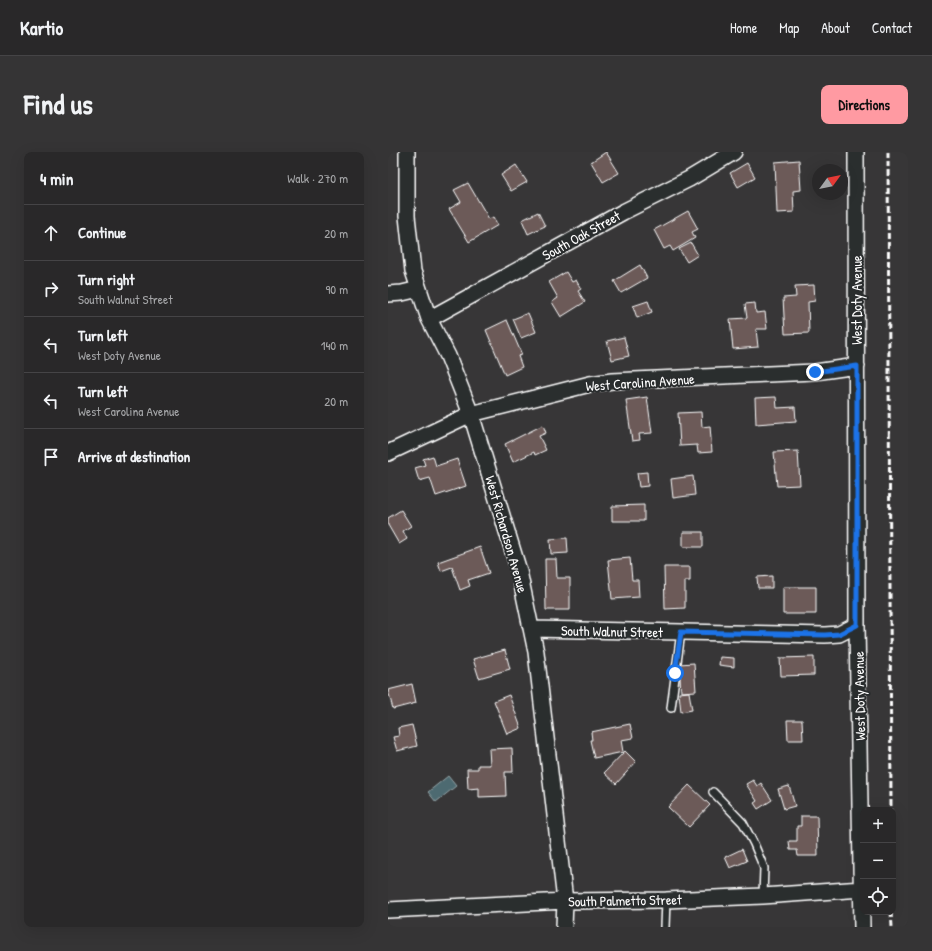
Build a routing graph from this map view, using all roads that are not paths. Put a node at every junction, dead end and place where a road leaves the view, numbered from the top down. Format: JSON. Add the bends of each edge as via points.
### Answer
{"nodes":[{"id":1,"x":407,"y":152,"type":"edge"},
{"id":2,"x":734,"y":152,"type":"edge"},
{"id":3,"x":856,"y":152,"type":"edge"},
{"id":4,"x":419,"y":289,"type":"junction"},
{"id":5,"x":388,"y":294,"type":"edge"},
{"id":6,"x":429,"y":319,"type":"junction"},
{"id":7,"x":857,"y":366,"type":"junction"},
{"id":8,"x":471,"y":414,"type":"junction"},
{"id":9,"x":388,"y":453,"type":"edge"},
{"id":10,"x":857,"y":625,"type":"junction"},
{"id":11,"x":532,"y":629,"type":"junction"},
{"id":12,"x":681,"y":632,"type":"junction"},
{"id":13,"x":671,"y":708,"type":"dead end"},
{"id":14,"x":713,"y":792,"type":"dead end"},
{"id":15,"x":862,"y":879,"type":"edge"},
{"id":16,"x":860,"y":889,"type":"edge"},
{"id":17,"x":763,"y":896,"type":"junction"},
{"id":18,"x":666,"y":900,"type":"junction"},
{"id":19,"x":564,"y":901,"type":"junction"},
{"id":20,"x":388,"y":910,"type":"edge"},
{"id":21,"x":862,"y":915,"type":"edge"},
{"id":22,"x":564,"y":927,"type":"edge"},
{"id":23,"x":665,"y":927,"type":"edge"},
{"id":24,"x":862,"y":927,"type":"edge"}],
"edges":[{"from":1,"to":4,"type":"street","name":"West Richardson Avenue","via":[[408,230]]},
{"from":2,"to":6,"type":"street","name":"South Oak Street","via":[[689,179],[623,212]]},
{"from":3,"to":7,"type":"street","name":"West Doty Avenue"},
{"from":4,"to":5,"type":"street","via":[[402,294]]},
{"from":4,"to":6,"type":"street","name":"West Richardson Avenue"},
{"from":6,"to":8,"type":"street","name":"West Richardson Avenue","via":[[448,356]]},
{"from":7,"to":8,"type":"street","name":"West Carolina Avenue","via":[[815,372],[604,382]]},
{"from":7,"to":10,"type":"street","name":"West Doty Avenue"},
{"from":8,"to":9,"type":"street","name":"West Carolina Avenue"},
{"from":8,"to":11,"type":"street","name":"West Richardson Avenue","via":[[519,571]]},
{"from":10,"to":12,"type":"street","name":"South Walnut Street","via":[[839,634],[825,635]]},
{"from":10,"to":15,"type":"street","name":"West Doty Avenue"},
{"from":11,"to":12,"type":"street","name":"South Walnut Street"},
{"from":11,"to":19,"type":"street","name":"West Richardson Avenue"},
{"from":12,"to":13,"type":"lane"},
{"from":14,"to":17,"type":"lane","via":[[743,823],[754,844],[764,868]]},
{"from":16,"to":17,"type":"street","name":"South Palmetto Street"},
{"from":17,"to":18,"type":"street","name":"South Palmetto Street"},
{"from":18,"to":19,"type":"street","name":"South Palmetto Street"},
{"from":18,"to":23,"type":"lane"},
{"from":19,"to":20,"type":"street","name":"South Palmetto Street"},
{"from":19,"to":22,"type":"street","name":"West Richardson Avenue"},
{"from":21,"to":24,"type":"street","name":"West Doty Avenue"}]}
